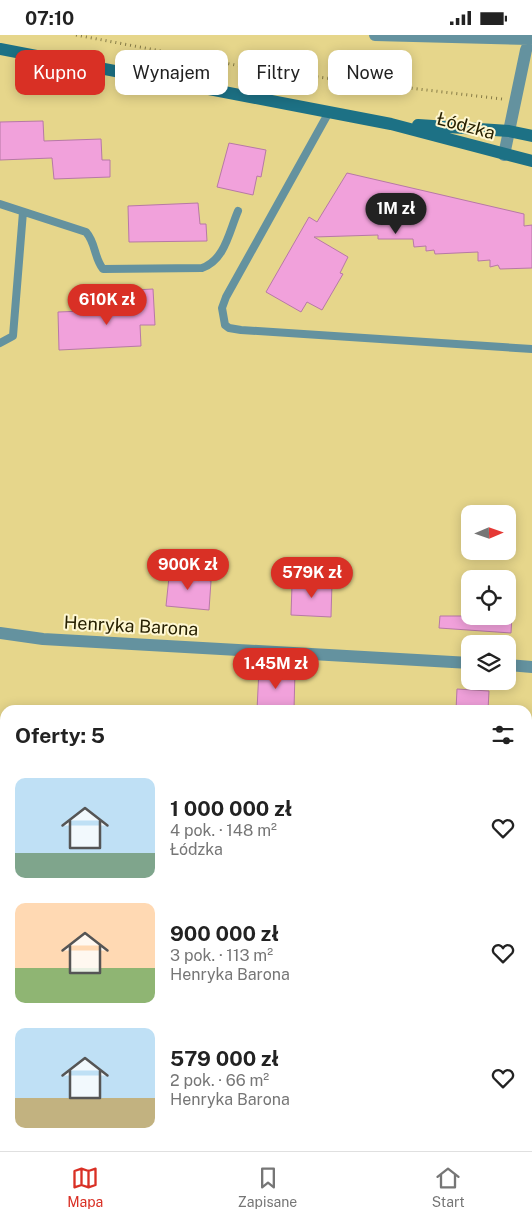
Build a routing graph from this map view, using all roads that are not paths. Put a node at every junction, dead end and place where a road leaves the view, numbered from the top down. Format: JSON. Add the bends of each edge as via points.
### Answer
{"nodes":[{"id":1,"x":375,"y":35,"type":"edge"},
{"id":2,"x":530,"y":44,"type":"edge"},
{"id":3,"x":0,"y":49,"type":"edge"},
{"id":4,"x":329,"y":112,"type":"junction"},
{"id":5,"x":392,"y":124,"type":"junction"},
{"id":6,"x":509,"y":131,"type":"junction"},
{"id":7,"x":532,"y":136,"type":"edge"},
{"id":8,"x":504,"y":155,"type":"junction"},
{"id":9,"x":532,"y":161,"type":"edge"},
{"id":10,"x":0,"y":204,"type":"edge"},
{"id":11,"x":238,"y":211,"type":"dead end"},
{"id":12,"x":23,"y":212,"type":"junction"},
{"id":13,"x":0,"y":343,"type":"edge"},
{"id":14,"x":532,"y":349,"type":"edge"},
{"id":15,"x":0,"y":633,"type":"edge"},
{"id":16,"x":461,"y":662,"type":"edge"},
{"id":17,"x":516,"y":666,"type":"edge"},
{"id":18,"x":532,"y":667,"type":"edge"}],
"edges":[{"from":1,"to":2,"type":"street"},
{"from":2,"to":6,"type":"street"},
{"from":3,"to":4,"type":"street","name":"Łódzka"},
{"from":4,"to":5,"type":"street","name":"Łódzka"},
{"from":4,"to":14,"type":"lane","via":[[226,297],[222,308],[225,325],[288,335]]},
{"from":5,"to":6,"type":"street","name":"Łódzka"},
{"from":5,"to":8,"type":"street","name":"Łódzka"},
{"from":6,"to":7,"type":"street","name":"Łódzka"},
{"from":6,"to":8,"type":"street"},
{"from":8,"to":9,"type":"street","name":"Łódzka"},
{"from":10,"to":12,"type":"lane"},
{"from":11,"to":12,"type":"lane","via":[[219,258],[211,265],[202,268],[103,269],[97,262],[92,239],[86,232]]},
{"from":12,"to":13,"type":"lane","via":[[12,336]]},
{"from":15,"to":16,"type":"street","name":"Henryka Barona","via":[[43,639]]},
{"from":17,"to":18,"type":"street"}]}
